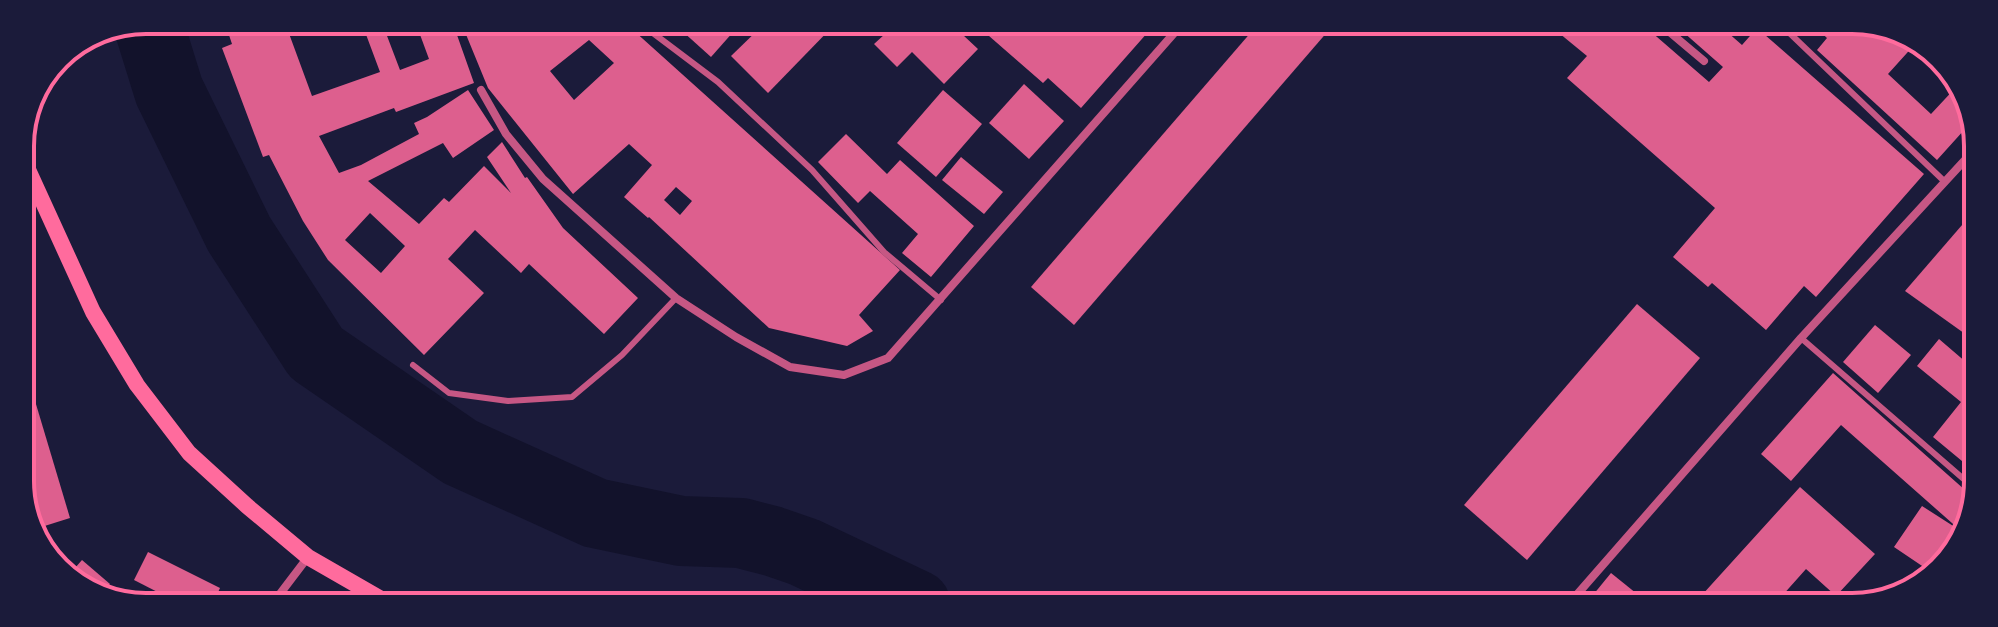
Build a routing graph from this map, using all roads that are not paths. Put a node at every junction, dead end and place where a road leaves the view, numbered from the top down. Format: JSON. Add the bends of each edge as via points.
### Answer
{"nodes":[{"id":1,"x":654,"y":34,"type":"edge"},
{"id":2,"x":1173,"y":34,"type":"edge"},
{"id":3,"x":1672,"y":34,"type":"edge"},
{"id":4,"x":1790,"y":34,"type":"edge"},
{"id":5,"x":1704,"y":61,"type":"dead end"},
{"id":6,"x":481,"y":90,"type":"dead end"},
{"id":7,"x":1964,"y":160,"type":"edge"},
{"id":8,"x":1944,"y":181,"type":"junction"},
{"id":9,"x":34,"y":183,"type":"edge"},
{"id":10,"x":676,"y":298,"type":"junction"},
{"id":11,"x":941,"y":300,"type":"junction"},
{"id":12,"x":1801,"y":338,"type":"junction"},
{"id":13,"x":413,"y":365,"type":"dead end"},
{"id":14,"x":1964,"y":479,"type":"edge"},
{"id":15,"x":308,"y":557,"type":"junction"},
{"id":16,"x":281,"y":593,"type":"edge"},
{"id":17,"x":371,"y":593,"type":"edge"},
{"id":18,"x":1578,"y":593,"type":"edge"}],
"edges":[{"from":1,"to":11,"type":"lane","via":[[718,82],[812,170],[884,252]]},
{"from":2,"to":11,"type":"street"},
{"from":3,"to":5,"type":"street"},
{"from":4,"to":8,"type":"lane"},
{"from":6,"to":10,"type":"street","via":[[506,134],[543,179]]},
{"from":7,"to":8,"type":"street"},
{"from":8,"to":12,"type":"street"},
{"from":9,"to":15,"type":"main road","via":[[93,312],[137,385],[189,453]]},
{"from":10,"to":11,"type":"street","via":[[790,367],[844,375],[888,358]]},
{"from":10,"to":13,"type":"lane","via":[[622,355],[572,397],[508,401],[449,393]]},
{"from":12,"to":14,"type":"lane"},
{"from":12,"to":18,"type":"street"},
{"from":15,"to":16,"type":"street"},
{"from":15,"to":17,"type":"main road"}]}
